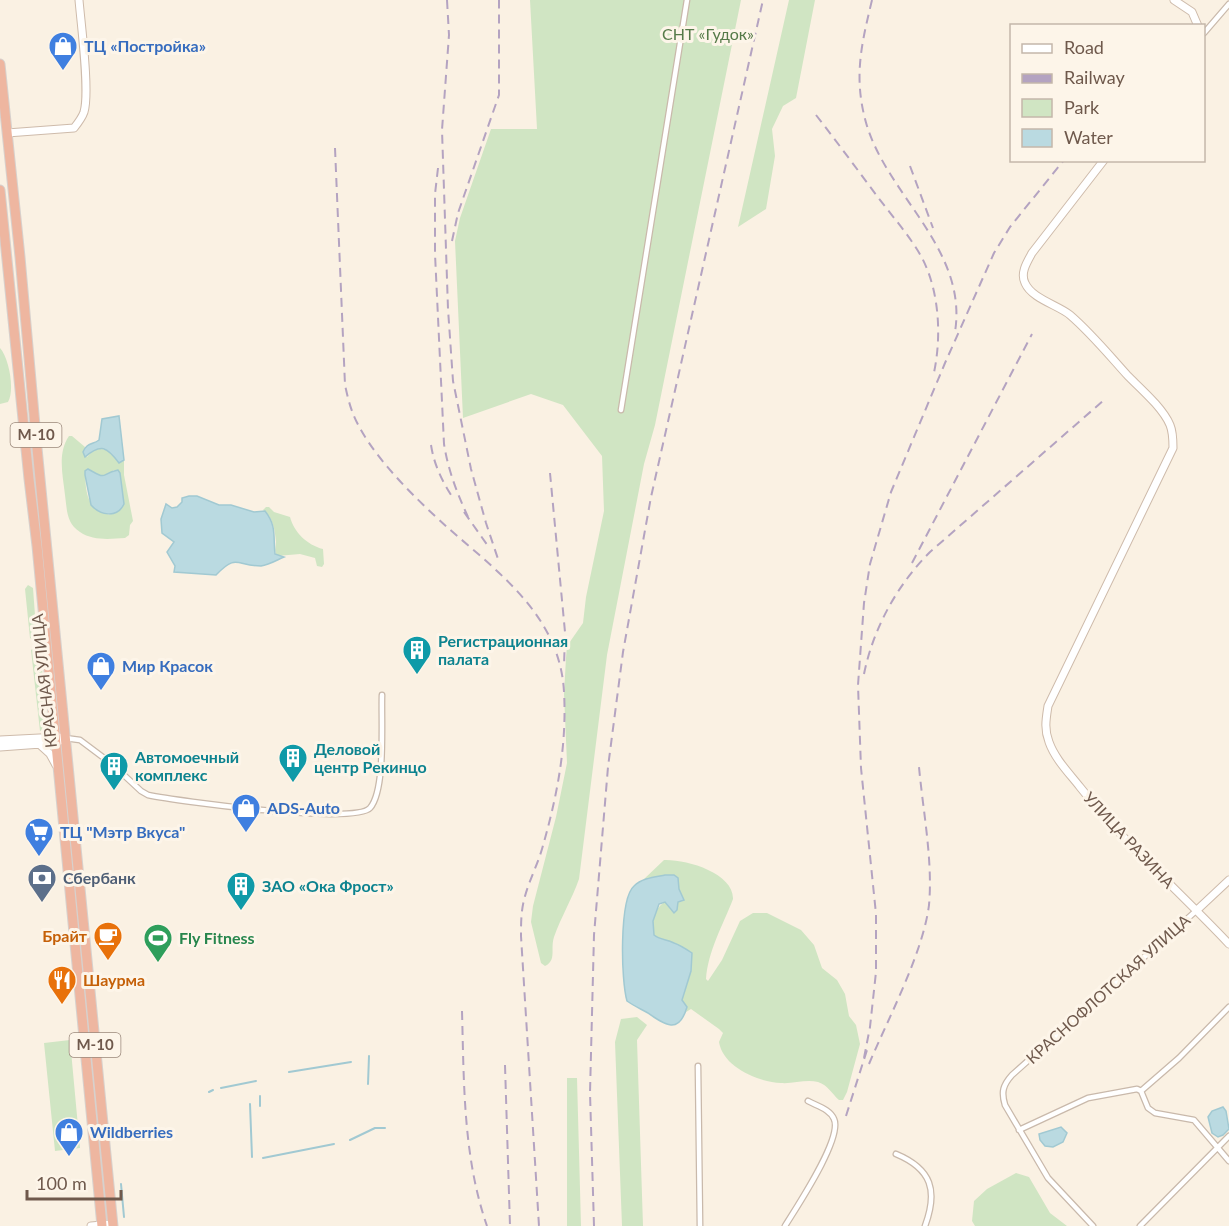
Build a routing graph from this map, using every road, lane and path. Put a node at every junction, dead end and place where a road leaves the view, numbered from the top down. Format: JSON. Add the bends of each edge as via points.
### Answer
{"nodes":[{"id":1,"x":79,"y":0,"type":"edge"},
{"id":2,"x":687,"y":0,"type":"edge"},
{"id":3,"x":1174,"y":0,"type":"edge"},
{"id":4,"x":1229,"y":4,"type":"edge"},
{"id":5,"x":1197,"y":24,"type":"edge"},
{"id":6,"x":1205,"y":31,"type":"edge"},
{"id":7,"x":0,"y":64,"type":"edge"},
{"id":8,"x":7,"y":133,"type":"junction"},
{"id":9,"x":1102,"y":162,"type":"edge"},
{"id":10,"x":0,"y":190,"type":"edge"},
{"id":11,"x":621,"y":410,"type":"dead end"},
{"id":12,"x":382,"y":695,"type":"dead end"},
{"id":13,"x":53,"y":718,"type":"junction"},
{"id":14,"x":65,"y":738,"type":"junction"},
{"id":15,"x":0,"y":740,"type":"edge"},
{"id":16,"x":55,"y":740,"type":"junction"},
{"id":17,"x":39,"y":741,"type":"junction"},
{"id":18,"x":0,"y":747,"type":"edge"},
{"id":19,"x":58,"y":770,"type":"junction"},
{"id":20,"x":1229,"y":880,"type":"edge"},
{"id":21,"x":1197,"y":910,"type":"junction"},
{"id":22,"x":1229,"y":944,"type":"edge"},
{"id":23,"x":1229,"y":1007,"type":"edge"},
{"id":24,"x":698,"y":1066,"type":"dead end"},
{"id":25,"x":1141,"y":1091,"type":"junction"},
{"id":26,"x":808,"y":1101,"type":"dead end"},
{"id":27,"x":1019,"y":1130,"type":"junction"},
{"id":28,"x":1229,"y":1136,"type":"edge"},
{"id":29,"x":1218,"y":1146,"type":"junction"},
{"id":30,"x":896,"y":1154,"type":"dead end"},
{"id":31,"x":1229,"y":1161,"type":"edge"},
{"id":32,"x":101,"y":1225,"type":"edge"},
{"id":33,"x":113,"y":1225,"type":"edge"},
{"id":34,"x":91,"y":1226,"type":"edge"},
{"id":35,"x":700,"y":1226,"type":"edge"},
{"id":36,"x":785,"y":1226,"type":"edge"},
{"id":37,"x":925,"y":1226,"type":"edge"},
{"id":38,"x":1093,"y":1226,"type":"edge"},
{"id":39,"x":1140,"y":1226,"type":"edge"}],
"edges":[{"from":1,"to":8,"type":"street","via":[[85,85],[84,111],[79,121],[74,128]]},
{"from":2,"to":11,"type":"street"},
{"from":3,"to":5,"type":"street","via":[[1192,12]]},
{"from":4,"to":6,"type":"street"},
{"from":7,"to":8,"type":"highway","number":"М-10"},
{"from":8,"to":14,"type":"highway","name":"КРАСНАЯ УЛИЦА","number":"М-10"},
{"from":9,"to":21,"type":"street","name":"УЛИЦА РАЗИНА","via":[[1032,253],[1024,269],[1024,281],[1034,293],[1075,319],[1143,392],[1167,419],[1173,448],[1048,706],[1044,726],[1054,753],[1104,816]]},
{"from":10,"to":13,"type":"highway","name":"КРАСНАЯ УЛИЦА","number":"М-10"},
{"from":12,"to":14,"type":"street","via":[[378,792],[369,810],[363,813],[285,812],[148,795],[80,740]]},
{"from":13,"to":16,"type":"highway","name":"КРАСНАЯ УЛИЦА","number":"М-10"},
{"from":13,"to":17,"type":"street"},
{"from":14,"to":16,"type":"street"},
{"from":14,"to":33,"type":"highway","name":"КРАСНАЯ УЛИЦА","number":"М-10"},
{"from":15,"to":17,"type":"street"},
{"from":16,"to":17,"type":"street"},
{"from":16,"to":19,"type":"highway","name":"КРАСНАЯ УЛИЦА","number":"М-10"},
{"from":17,"to":18,"type":"street"},
{"from":17,"to":19,"type":"street"},
{"from":19,"to":32,"type":"highway","name":"КРАСНАЯ УЛИЦА","number":"М-10"},
{"from":20,"to":21,"type":"street","name":"КРАСНОФЛОТСКАЯ УЛИЦА"},
{"from":21,"to":22,"type":"street","name":"УЛИЦА РАЗИНА"},
{"from":21,"to":27,"type":"street","name":"КРАСНОФЛОТСКАЯ УЛИЦА","via":[[1007,1081],[1002,1092],[1005,1105]]},
{"from":23,"to":25,"type":"street"},
{"from":24,"to":35,"type":"street"},
{"from":25,"to":27,"type":"street","via":[[1097,1095]]},
{"from":25,"to":29,"type":"street","via":[[1148,1108],[1155,1113],[1194,1120]]},
{"from":26,"to":36,"type":"street","via":[[827,1110],[836,1121],[836,1128],[814,1178]]},
{"from":27,"to":38,"type":"street","via":[[1048,1178]]},
{"from":28,"to":29,"type":"street"},
{"from":29,"to":31,"type":"street"},
{"from":29,"to":39,"type":"street"},
{"from":30,"to":37,"type":"street","via":[[913,1162],[929,1180],[932,1203]]},
{"from":32,"to":33,"type":"street"},
{"from":32,"to":34,"type":"street"}]}
